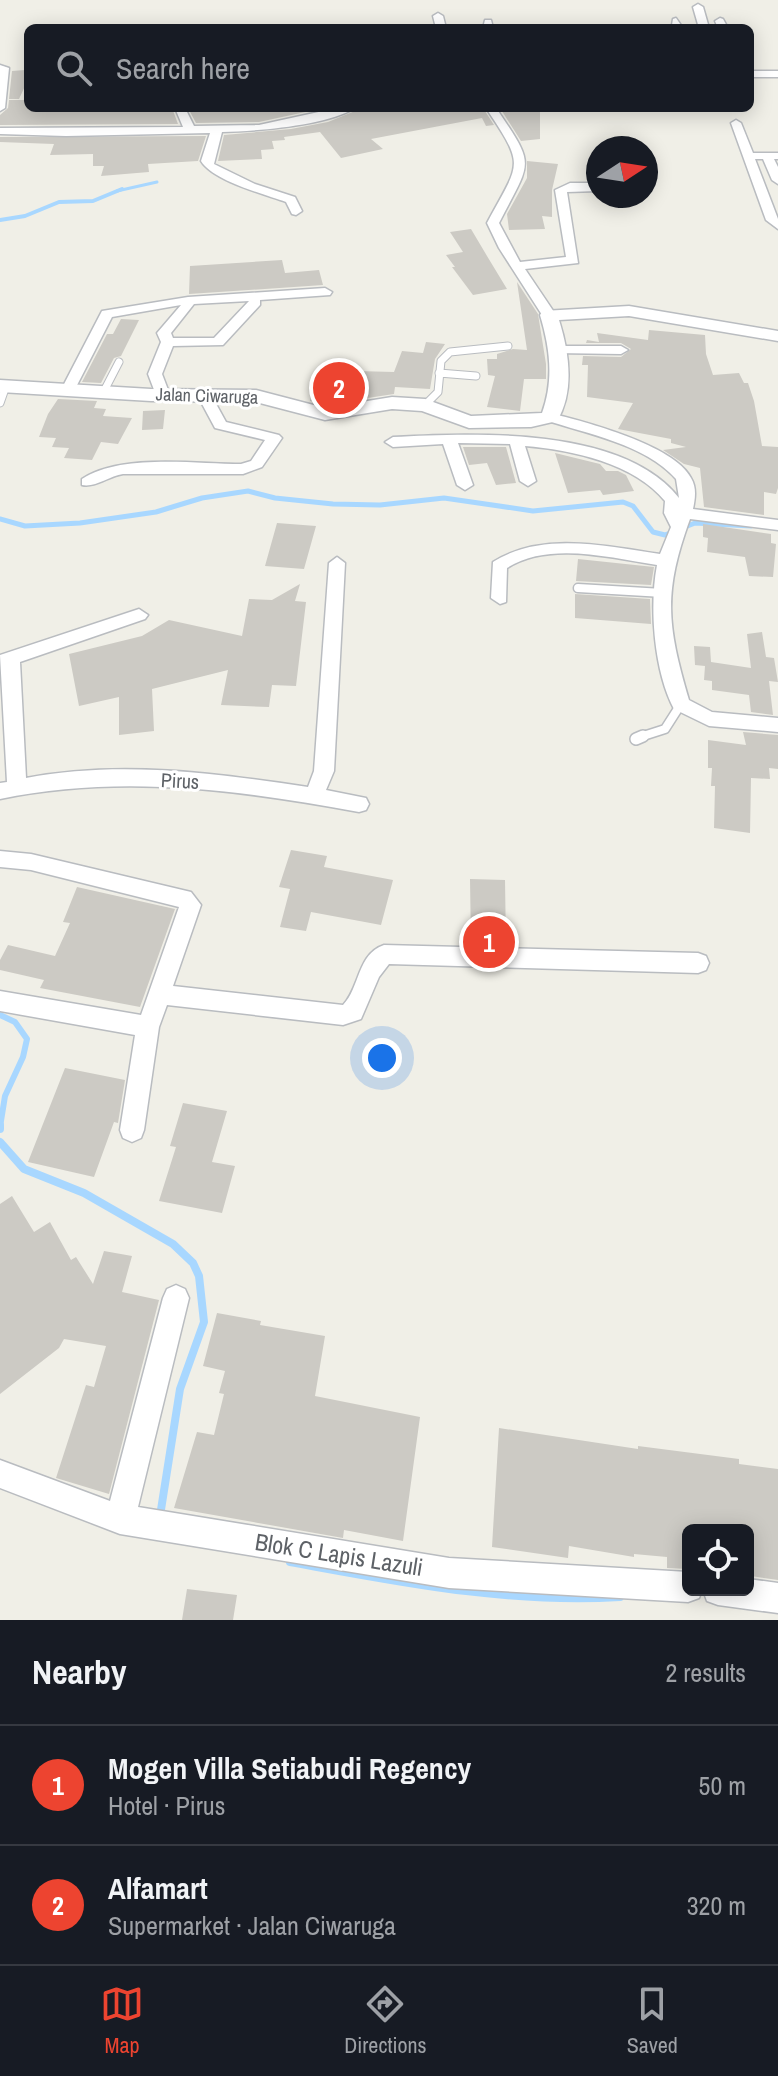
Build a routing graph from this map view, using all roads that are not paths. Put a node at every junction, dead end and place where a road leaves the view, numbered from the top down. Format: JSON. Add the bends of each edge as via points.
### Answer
{"nodes":[{"id":1,"x":698,"y":7,"type":"dead end"},
{"id":2,"x":438,"y":16,"type":"dead end"},
{"id":3,"x":440,"y":24,"type":"edge"},
{"id":4,"x":703,"y":24,"type":"edge"},
{"id":5,"x":0,"y":68,"type":"edge"},
{"id":6,"x":754,"y":74,"type":"edge"},
{"id":7,"x":778,"y":74,"type":"edge"},
{"id":8,"x":0,"y":108,"type":"edge"},
{"id":9,"x":182,"y":112,"type":"edge"},
{"id":10,"x":336,"y":112,"type":"edge"},
{"id":11,"x":493,"y":112,"type":"edge"},
{"id":12,"x":308,"y":120,"type":"edge"},
{"id":13,"x":736,"y":123,"type":"dead end"},
{"id":14,"x":217,"y":129,"type":"junction"},
{"id":15,"x":190,"y":130,"type":"junction"},
{"id":16,"x":0,"y":131,"type":"edge"},
{"id":17,"x":749,"y":156,"type":"junction"},
{"id":18,"x":772,"y":156,"type":"edge"},
{"id":19,"x":778,"y":180,"type":"edge"},
{"id":20,"x":586,"y":187,"type":"edge"},
{"id":21,"x":296,"y":211,"type":"dead end"},
{"id":22,"x":778,"y":225,"type":"edge"},
{"id":23,"x":517,"y":266,"type":"junction"},
{"id":24,"x":325,"y":292,"type":"dead end"},
{"id":25,"x":255,"y":302,"type":"dead end"},
{"id":26,"x":188,"y":305,"type":"dead end"},
{"id":27,"x":549,"y":315,"type":"junction"},
{"id":28,"x":778,"y":336,"type":"edge"},
{"id":29,"x":168,"y":342,"type":"junction"},
{"id":30,"x":508,"y":346,"type":"dead end"},
{"id":31,"x":559,"y":350,"type":"junction"},
{"id":32,"x":621,"y":350,"type":"dead end"},
{"id":33,"x":119,"y":362,"type":"dead end"},
{"id":34,"x":439,"y":373,"type":"junction"},
{"id":35,"x":476,"y":376,"type":"dead end"},
{"id":36,"x":69,"y":388,"type":"junction"},
{"id":37,"x":104,"y":391,"type":"junction"},
{"id":38,"x":2,"y":392,"type":"edge"},
{"id":39,"x":208,"y":393,"type":"junction"},
{"id":40,"x":163,"y":395,"type":"junction"},
{"id":41,"x":425,"y":405,"type":"junction"},
{"id":42,"x":550,"y":417,"type":"junction"},
{"id":43,"x":449,"y":439,"type":"junction"},
{"id":44,"x":516,"y":439,"type":"junction"},
{"id":45,"x":393,"y":442,"type":"dead end"},
{"id":46,"x":528,"y":481,"type":"dead end"},
{"id":47,"x":88,"y":482,"type":"dead end"},
{"id":48,"x":465,"y":485,"type":"dead end"},
{"id":49,"x":681,"y":520,"type":"junction"},
{"id":50,"x":778,"y":525,"type":"edge"},
{"id":51,"x":667,"y":561,"type":"junction"},
{"id":52,"x":337,"y":563,"type":"dead end"},
{"id":53,"x":578,"y":588,"type":"dead end"},
{"id":54,"x":663,"y":593,"type":"junction"},
{"id":55,"x":500,"y":598,"type":"dead end"},
{"id":56,"x":139,"y":615,"type":"dead end"},
{"id":57,"x":5,"y":661,"type":"edge"},
{"id":58,"x":681,"y":704,"type":"junction"},
{"id":59,"x":778,"y":725,"type":"edge"},
{"id":60,"x":636,"y":739,"type":"dead end"},
{"id":61,"x":9,"y":788,"type":"edge"},
{"id":62,"x":314,"y":796,"type":"junction"},
{"id":63,"x":359,"y":804,"type":"dead end"},
{"id":64,"x":0,"y":859,"type":"edge"},
{"id":65,"x":698,"y":963,"type":"dead end"},
{"id":66,"x":162,"y":995,"type":"junction"},
{"id":67,"x":0,"y":1001,"type":"edge"},
{"id":68,"x":148,"y":1027,"type":"junction"},
{"id":69,"x":132,"y":1130,"type":"dead end"},
{"id":70,"x":176,"y":1298,"type":"dead end"},
{"id":71,"x":0,"y":1474,"type":"edge"},
{"id":72,"x":120,"y":1519,"type":"junction"},
{"id":73,"x":682,"y":1587,"type":"edge"},
{"id":74,"x":754,"y":1595,"type":"edge"},
{"id":75,"x":778,"y":1598,"type":"edge"}],
"edges":[{"from":1,"to":4,"type":"street"},
{"from":2,"to":3,"type":"street"},
{"from":5,"to":8,"type":"street"},
{"from":6,"to":7,"type":"street"},
{"from":9,"to":15,"type":"street"},
{"from":10,"to":12,"type":"street"},
{"from":11,"to":23,"type":"street","via":[[520,156],[520,175],[493,223]]},
{"from":12,"to":14,"type":"street"},
{"from":13,"to":17,"type":"street"},
{"from":14,"to":15,"type":"street"},
{"from":14,"to":21,"type":"street","via":[[210,166],[291,200]]},
{"from":15,"to":16,"type":"street"},
{"from":17,"to":18,"type":"street"},
{"from":17,"to":22,"type":"street"},
{"from":18,"to":19,"type":"street"},
{"from":20,"to":23,"type":"street","via":[[561,190],[573,260]]},
{"from":23,"to":27,"type":"street"},
{"from":24,"to":36,"type":"street","via":[[193,299],[107,314]]},
{"from":25,"to":29,"type":"street","via":[[218,342]]},
{"from":26,"to":29,"type":"street","via":[[164,333]]},
{"from":27,"to":28,"type":"street","via":[[629,311]]},
{"from":27,"to":31,"type":"street"},
{"from":29,"to":40,"type":"street","via":[[155,374]]},
{"from":30,"to":34,"type":"lane","via":[[450,352]]},
{"from":31,"to":32,"type":"street"},
{"from":31,"to":42,"type":"street","via":[[559,395]]},
{"from":33,"to":37,"type":"lane"},
{"from":34,"to":35,"type":"lane"},
{"from":34,"to":41,"type":"lane","via":[[438,392]]},
{"from":36,"to":37,"type":"street","name":"Jalan Ciwaruga"},
{"from":36,"to":38,"type":"street","name":"Jalan Ciwaruga"},
{"from":37,"to":40,"type":"street","name":"Jalan Ciwaruga"},
{"from":39,"to":40,"type":"street","name":"Jalan Ciwaruga"},
{"from":39,"to":41,"type":"street","name":"Jalan Ciwaruga","via":[[256,396],[325,414],[392,403]]},
{"from":39,"to":47,"type":"street","via":[[220,425],[274,438],[257,464],[243,469],[123,469],[103,472]]},
{"from":41,"to":42,"type":"street","name":"Jalan Ciwaruga","via":[[469,422]]},
{"from":42,"to":49,"type":"street","via":[[674,467],[688,490]]},
{"from":43,"to":44,"type":"street"},
{"from":43,"to":45,"type":"street"},
{"from":43,"to":48,"type":"street"},
{"from":44,"to":46,"type":"street"},
{"from":44,"to":49,"type":"street","via":[[585,449],[639,472],[665,490],[673,501],[672,513]]},
{"from":49,"to":50,"type":"street"},
{"from":49,"to":51,"type":"street"},
{"from":51,"to":54,"type":"street"},
{"from":51,"to":55,"type":"street","via":[[551,549],[525,553],[499,566]]},
{"from":52,"to":62,"type":"street","via":[[324,771]]},
{"from":53,"to":54,"type":"lane"},
{"from":54,"to":58,"type":"street","via":[[661,623]]},
{"from":56,"to":57,"type":"street"},
{"from":57,"to":61,"type":"street"},
{"from":58,"to":59,"type":"street","via":[[709,719]]},
{"from":58,"to":60,"type":"lane","via":[[665,729]]},
{"from":61,"to":62,"type":"street","name":"Pirus","via":[[96,779],[189,779]]},
{"from":62,"to":63,"type":"street","name":"Pirus"},
{"from":64,"to":66,"type":"street","via":[[184,898],[190,905]]},
{"from":65,"to":66,"type":"street","via":[[384,954],[372,964],[353,1012],[343,1015]]},
{"from":66,"to":68,"type":"street"},
{"from":67,"to":68,"type":"street"},
{"from":68,"to":69,"type":"street"},
{"from":70,"to":72,"type":"street"},
{"from":71,"to":72,"type":"street","name":"Blok C Lapis Lazuli"},
{"from":72,"to":73,"type":"street","name":"Blok C Lapis Lazuli","via":[[449,1573]]},
{"from":74,"to":75,"type":"street"}]}
